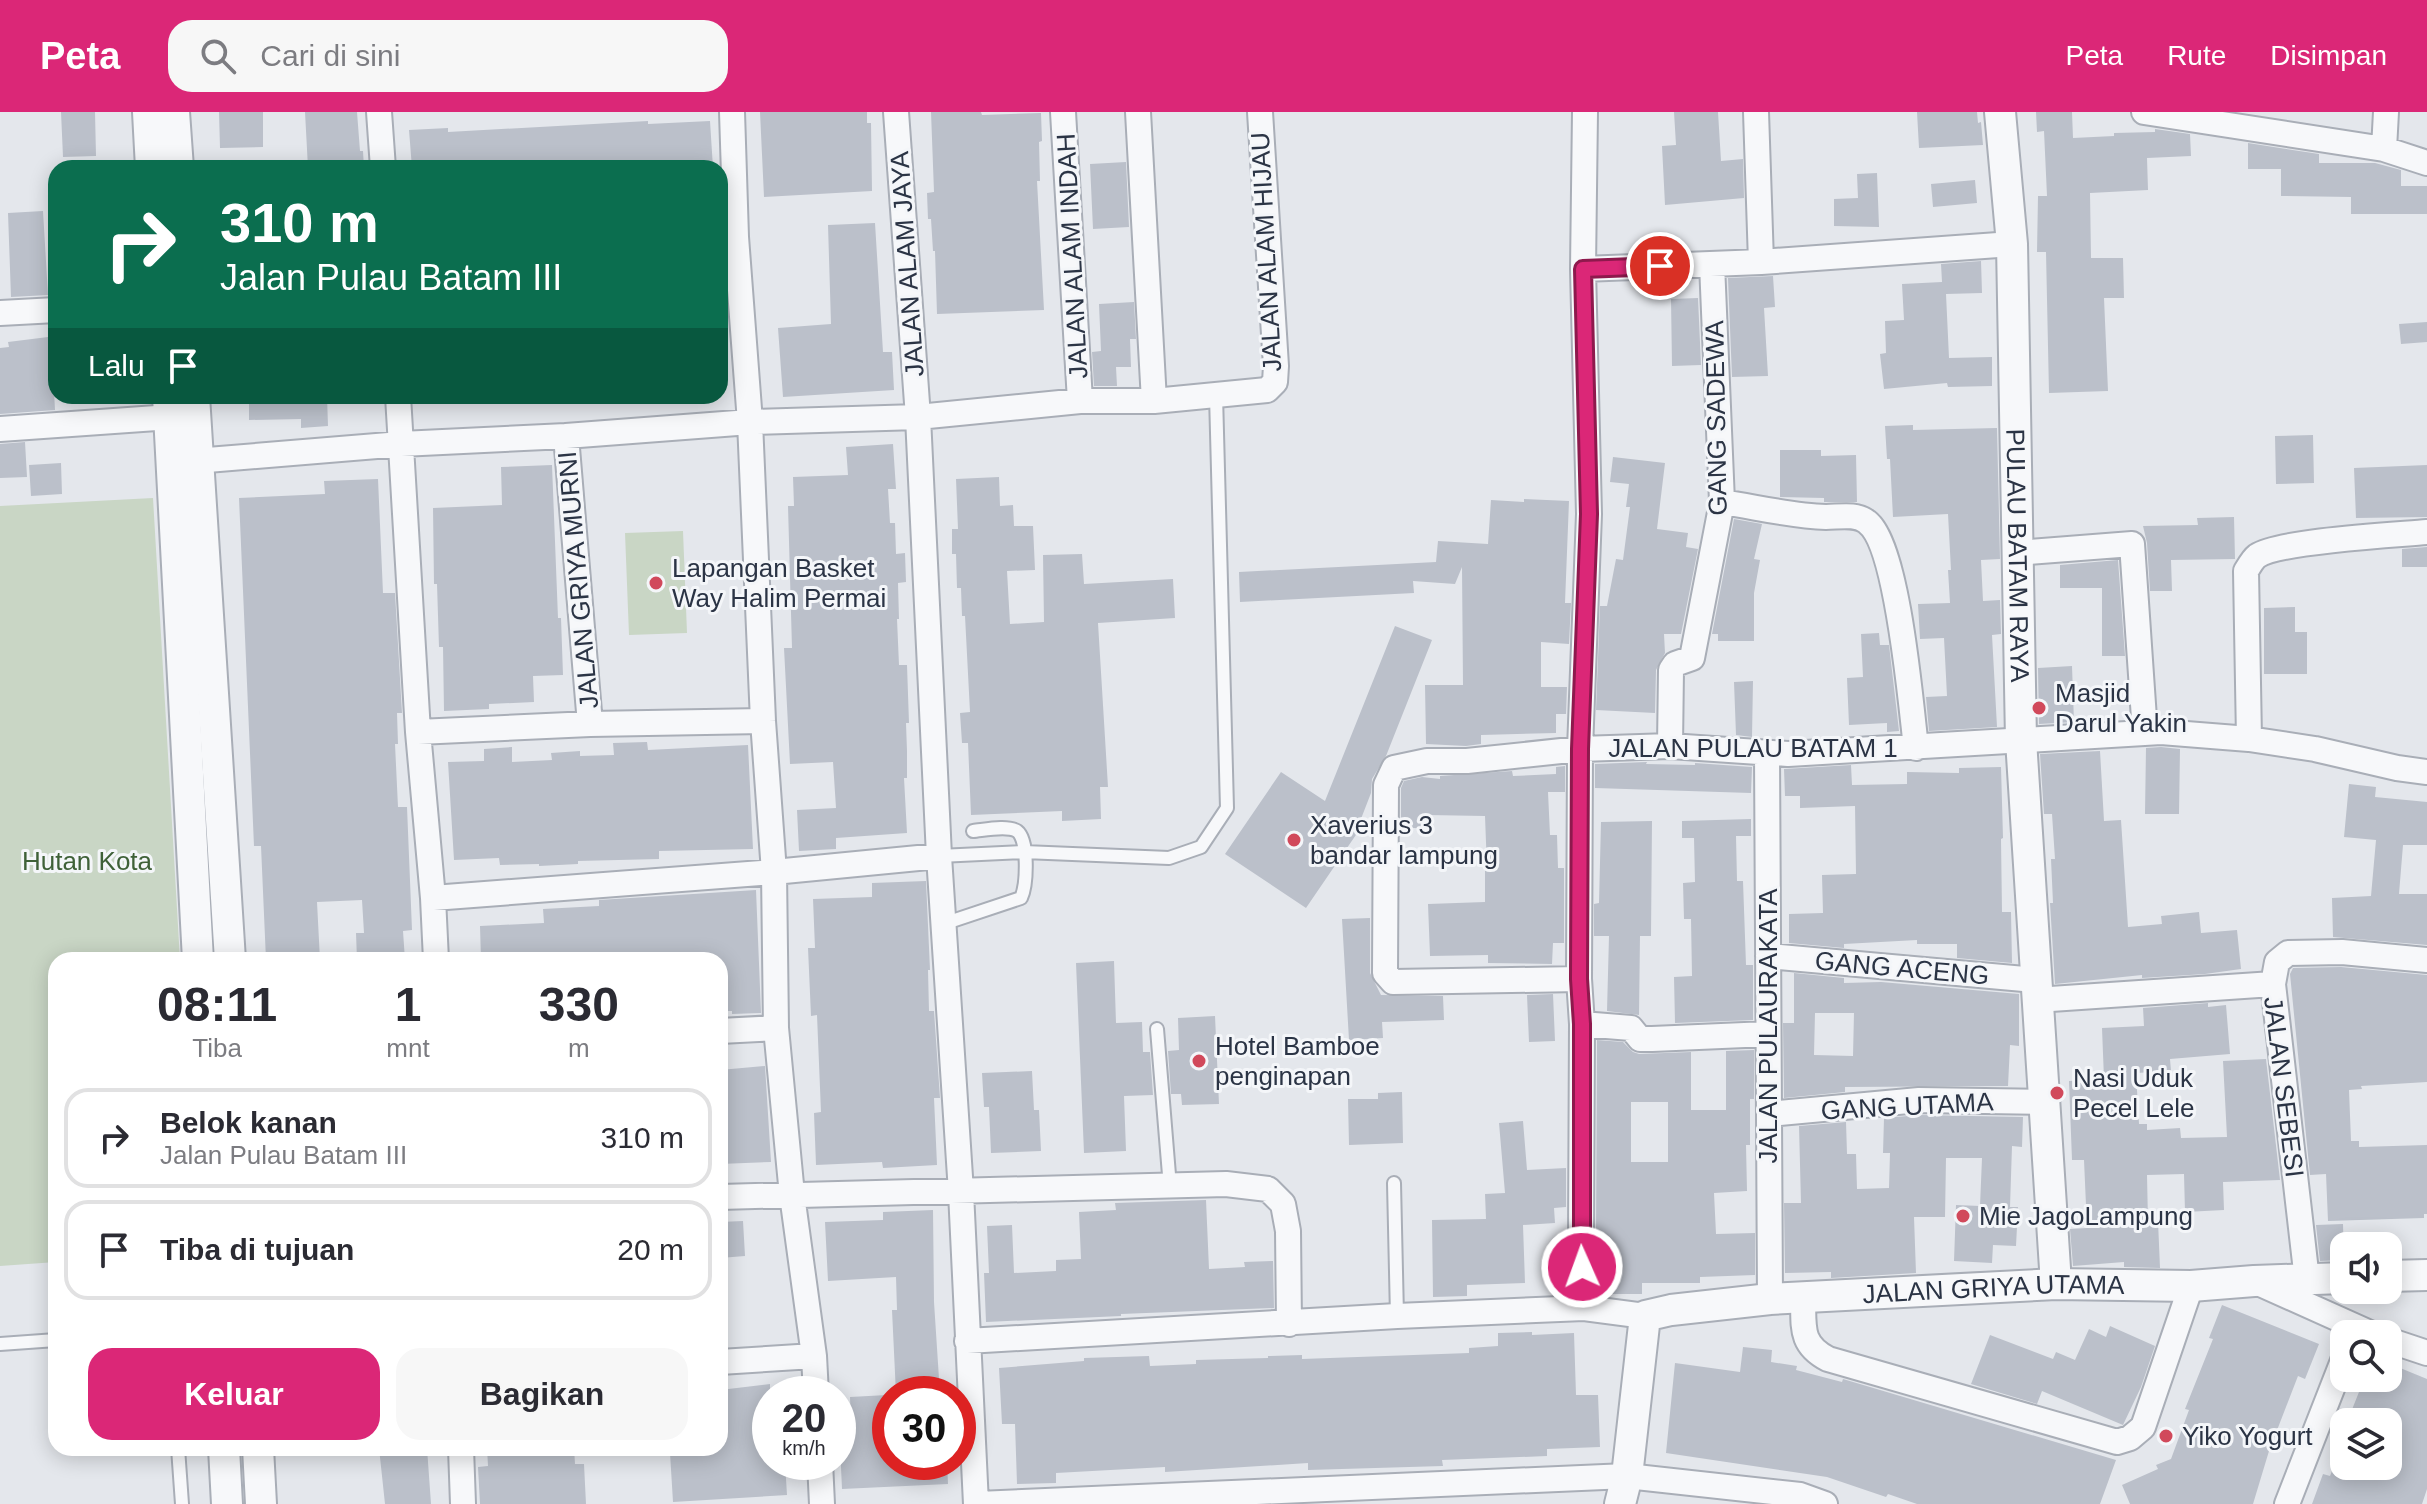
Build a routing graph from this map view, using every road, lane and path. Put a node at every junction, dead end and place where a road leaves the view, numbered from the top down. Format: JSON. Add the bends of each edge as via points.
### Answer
{"nodes":[{"id":1,"x":148,"y":112,"type":"edge"},
{"id":2,"x":174,"y":112,"type":"edge"},
{"id":3,"x":379,"y":112,"type":"edge"},
{"id":4,"x":732,"y":112,"type":"edge"},
{"id":5,"x":896,"y":112,"type":"edge"},
{"id":6,"x":1063,"y":112,"type":"edge"},
{"id":7,"x":1138,"y":112,"type":"edge"},
{"id":8,"x":1260,"y":112,"type":"edge"},
{"id":9,"x":1585,"y":112,"type":"edge"},
{"id":10,"x":1756,"y":112,"type":"edge"},
{"id":11,"x":2000,"y":112,"type":"edge"},
{"id":12,"x":2144,"y":112,"type":"edge"},
{"id":13,"x":2386,"y":112,"type":"edge"},
{"id":14,"x":2384,"y":149,"type":"junction"},
{"id":15,"x":151,"y":160,"type":"edge"},
{"id":16,"x":177,"y":160,"type":"edge"},
{"id":17,"x":382,"y":160,"type":"edge"},
{"id":18,"x":2427,"y":163,"type":"edge"},
{"id":19,"x":728,"y":237,"type":"edge"},
{"id":20,"x":2012,"y":244,"type":"junction"},
{"id":21,"x":1761,"y":262,"type":"junction"},
{"id":22,"x":1712,"y":264,"type":"junction"},
{"id":23,"x":1583,"y":269,"type":"junction"},
{"id":24,"x":48,"y":310,"type":"edge"},
{"id":25,"x":0,"y":313,"type":"edge"},
{"id":26,"x":1216,"y":395,"type":"junction"},
{"id":27,"x":1080,"y":401,"type":"junction"},
{"id":28,"x":1154,"y":401,"type":"junction"},
{"id":29,"x":398,"y":404,"type":"edge"},
{"id":30,"x":182,"y":406,"type":"edge"},
{"id":31,"x":918,"y":417,"type":"junction"},
{"id":32,"x":750,"y":422,"type":"junction"},
{"id":33,"x":0,"y":429,"type":"edge"},
{"id":34,"x":566,"y":436,"type":"junction"},
{"id":35,"x":401,"y":444,"type":"junction"},
{"id":36,"x":185,"y":462,"type":"junction"},
{"id":37,"x":1722,"y":502,"type":"junction"},
{"id":38,"x":2427,"y":532,"type":"edge"},
{"id":39,"x":2017,"y":553,"type":"junction"},
{"id":40,"x":763,"y":721,"type":"junction"},
{"id":41,"x":590,"y":724,"type":"junction"},
{"id":42,"x":418,"y":732,"type":"junction"},
{"id":43,"x":2145,"y":733,"type":"junction"},
{"id":44,"x":2249,"y":739,"type":"junction"},
{"id":45,"x":2021,"y":740,"type":"junction"},
{"id":46,"x":1670,"y":746,"type":"junction"},
{"id":47,"x":1916,"y":748,"type":"junction"},
{"id":48,"x":1580,"y":749,"type":"junction"},
{"id":49,"x":1767,"y":754,"type":"junction"},
{"id":50,"x":2427,"y":772,"type":"edge"},
{"id":51,"x":973,"y":831,"type":"dead end"},
{"id":52,"x":1024,"y":852,"type":"junction"},
{"id":53,"x":939,"y":856,"type":"junction"},
{"id":54,"x":774,"y":872,"type":"junction"},
{"id":55,"x":433,"y":898,"type":"junction"},
{"id":56,"x":943,"y":924,"type":"junction"},
{"id":57,"x":198,"y":952,"type":"edge"},
{"id":58,"x":229,"y":952,"type":"edge"},
{"id":59,"x":436,"y":952,"type":"edge"},
{"id":60,"x":1768,"y":956,"type":"junction"},
{"id":61,"x":2427,"y":960,"type":"edge"},
{"id":62,"x":1579,"y":979,"type":"junction"},
{"id":63,"x":2273,"y":984,"type":"junction"},
{"id":64,"x":2036,"y":990,"type":"junction"},
{"id":65,"x":1582,"y":1024,"type":"junction"},
{"id":66,"x":776,"y":1028,"type":"junction"},
{"id":67,"x":1157,"y":1029,"type":"dead end"},
{"id":68,"x":728,"y":1031,"type":"edge"},
{"id":69,"x":1768,"y":1034,"type":"junction"},
{"id":70,"x":2044,"y":1102,"type":"junction"},
{"id":71,"x":1769,"y":1114,"type":"junction"},
{"id":72,"x":1394,"y":1183,"type":"dead end"},
{"id":73,"x":1170,"y":1187,"type":"junction"},
{"id":74,"x":961,"y":1192,"type":"junction"},
{"id":75,"x":792,"y":1195,"type":"junction"},
{"id":76,"x":728,"y":1197,"type":"edge"},
{"id":77,"x":2427,"y":1275,"type":"edge"},
{"id":78,"x":2402,"y":1276,"type":"edge"},
{"id":79,"x":2330,"y":1279,"type":"edge"},
{"id":80,"x":2307,"y":1280,"type":"junction"},
{"id":81,"x":2254,"y":1281,"type":"junction"},
{"id":82,"x":2056,"y":1284,"type":"junction"},
{"id":83,"x":2191,"y":1286,"type":"junction"},
{"id":84,"x":1803,"y":1297,"type":"junction"},
{"id":85,"x":1770,"y":1299,"type":"junction"},
{"id":86,"x":1584,"y":1308,"type":"junction"},
{"id":87,"x":1397,"y":1316,"type":"junction"},
{"id":88,"x":1645,"y":1316,"type":"junction"},
{"id":89,"x":2335,"y":1320,"type":"edge"},
{"id":90,"x":1289,"y":1324,"type":"junction"},
{"id":91,"x":48,"y":1341,"type":"edge"},
{"id":92,"x":967,"y":1341,"type":"junction"},
{"id":93,"x":0,"y":1344,"type":"edge"},
{"id":94,"x":2402,"y":1345,"type":"edge"},
{"id":95,"x":2427,"y":1353,"type":"edge"},
{"id":96,"x":814,"y":1356,"type":"junction"},
{"id":97,"x":728,"y":1361,"type":"edge"},
{"id":98,"x":815,"y":1376,"type":"edge"},
{"id":99,"x":2331,"y":1392,"type":"edge"},
{"id":100,"x":179,"y":1456,"type":"edge"},
{"id":101,"x":224,"y":1456,"type":"edge"},
{"id":102,"x":258,"y":1456,"type":"edge"},
{"id":103,"x":461,"y":1456,"type":"edge"},
{"id":104,"x":821,"y":1480,"type":"edge"},
{"id":105,"x":1624,"y":1490,"type":"edge"},
{"id":106,"x":182,"y":1504,"type":"edge"},
{"id":107,"x":227,"y":1504,"type":"edge"},
{"id":108,"x":261,"y":1504,"type":"edge"},
{"id":109,"x":463,"y":1504,"type":"edge"},
{"id":110,"x":822,"y":1504,"type":"edge"},
{"id":111,"x":977,"y":1504,"type":"edge"},
{"id":112,"x":1825,"y":1504,"type":"edge"},
{"id":113,"x":2287,"y":1504,"type":"edge"}],
"edges":[{"from":1,"to":15,"type":"street"},
{"from":2,"to":16,"type":"street"},
{"from":3,"to":17,"type":"street"},
{"from":4,"to":19,"type":"street"},
{"from":5,"to":31,"type":"street","name":"JALAN ALAM JAYA"},
{"from":6,"to":27,"type":"street","name":"JALAN ALAM INDAH"},
{"from":7,"to":28,"type":"street"},
{"from":8,"to":26,"type":"street","name":"JALAN ALAM HIJAU","via":[[1275,382],[1267,390]]},
{"from":9,"to":23,"type":"street"},
{"from":10,"to":21,"type":"street"},
{"from":11,"to":20,"type":"street","name":"PULAU BATAM RAYA"},
{"from":12,"to":14,"type":"street"},
{"from":13,"to":14,"type":"street"},
{"from":14,"to":18,"type":"street"},
{"from":19,"to":32,"type":"street"},
{"from":20,"to":21,"type":"street"},
{"from":20,"to":39,"type":"street","name":"PULAU BATAM RAYA"},
{"from":21,"to":22,"type":"street"},
{"from":22,"to":23,"type":"street"},
{"from":22,"to":37,"type":"street","name":"GANG SADEWA"},
{"from":23,"to":48,"type":"street","via":[[1589,514]]},
{"from":24,"to":25,"type":"street"},
{"from":26,"to":28,"type":"street"},
{"from":26,"to":52,"type":"lane","via":[[1227,808],[1201,847],[1169,858]]},
{"from":27,"to":28,"type":"street"},
{"from":27,"to":31,"type":"street"},
{"from":29,"to":35,"type":"street"},
{"from":30,"to":33,"type":"street"},
{"from":30,"to":36,"type":"street"},
{"from":31,"to":32,"type":"street"},
{"from":31,"to":53,"type":"street","name":"JALAN ALAM JAYA"},
{"from":32,"to":34,"type":"street"},
{"from":32,"to":40,"type":"street"},
{"from":34,"to":35,"type":"street"},
{"from":34,"to":41,"type":"street","name":"JALAN GRIYA MURNI"},
{"from":35,"to":36,"type":"street"},
{"from":35,"to":42,"type":"street"},
{"from":36,"to":57,"type":"street"},
{"from":36,"to":58,"type":"street"},
{"from":37,"to":46,"type":"street","name":"GANG SADEWA","via":[[1692,658],[1671,670]]},
{"from":37,"to":47,"type":"street","via":[[1853,517],[1867,522],[1880,537],[1905,656]]},
{"from":38,"to":44,"type":"street","via":[[2305,544],[2256,556],[2246,571]]},
{"from":39,"to":43,"type":"street","via":[[2132,544]]},
{"from":39,"to":45,"type":"street","name":"PULAU BATAM RAYA"},
{"from":40,"to":41,"type":"street"},
{"from":40,"to":54,"type":"street"},
{"from":41,"to":42,"type":"street"},
{"from":42,"to":55,"type":"street"},
{"from":43,"to":44,"type":"street","name":"JALAN PULAU BATAM 1"},
{"from":43,"to":45,"type":"street","name":"JALAN PULAU BATAM 1"},
{"from":44,"to":50,"type":"street","name":"JALAN PULAU BATAM 1"},
{"from":45,"to":47,"type":"street","name":"JALAN PULAU BATAM 1"},
{"from":45,"to":64,"type":"street","name":"PULAU BATAM RAYA"},
{"from":46,"to":48,"type":"street","name":"JALAN PULAU BATAM 1"},
{"from":46,"to":49,"type":"street","name":"JALAN PULAU BATAM 1"},
{"from":47,"to":49,"type":"street","name":"JALAN PULAU BATAM 1"},
{"from":48,"to":62,"type":"street"},
{"from":48,"to":62,"type":"street","name":"JALAN PULAU BATAM 1","via":[[1394,768],[1386,785],[1385,973],[1393,982],[1424,983]]},
{"from":49,"to":60,"type":"street","name":"JALAN PULAURAKATA"},
{"from":51,"to":52,"type":"lane","via":[[1013,829],[1024,840]]},
{"from":52,"to":53,"type":"lane"},
{"from":52,"to":56,"type":"lane","via":[[1021,898]]},
{"from":53,"to":54,"type":"street"},
{"from":53,"to":56,"type":"street","name":"JALAN ALAM JAYA"},
{"from":54,"to":55,"type":"street"},
{"from":54,"to":66,"type":"street"},
{"from":55,"to":59,"type":"street"},
{"from":56,"to":74,"type":"street","name":"JALAN ALAM JAYA"},
{"from":60,"to":64,"type":"street","name":"GANG ACENG"},
{"from":60,"to":69,"type":"street","name":"JALAN PULAURAKATA"},
{"from":61,"to":63,"type":"street","via":[[2288,953],[2277,962]]},
{"from":62,"to":65,"type":"street"},
{"from":63,"to":64,"type":"street","name":"JALAN SEBESI"},
{"from":63,"to":80,"type":"street","name":"JALAN SEBESI"},
{"from":64,"to":70,"type":"street","name":"PULAU BATAM RAYA"},
{"from":65,"to":69,"type":"street","via":[[1631,1028],[1640,1039]]},
{"from":65,"to":86,"type":"street"},
{"from":66,"to":68,"type":"street"},
{"from":66,"to":75,"type":"street"},
{"from":67,"to":73,"type":"lane"},
{"from":69,"to":71,"type":"street","name":"JALAN PULAURAKATA"},
{"from":70,"to":71,"type":"street","name":"GANG UTAMA","via":[[1919,1100]]},
{"from":70,"to":82,"type":"street","name":"PULAU BATAM RAYA"},
{"from":71,"to":85,"type":"street","name":"JALAN PULAURAKATA"},
{"from":72,"to":87,"type":"lane"},
{"from":73,"to":74,"type":"street"},
{"from":73,"to":90,"type":"street","via":[[1226,1184],[1268,1189],[1283,1204]]},
{"from":74,"to":75,"type":"street"},
{"from":74,"to":92,"type":"street","name":"JALAN ALAM JAYA"},
{"from":75,"to":76,"type":"street"},
{"from":75,"to":96,"type":"street"},
{"from":77,"to":78,"type":"street"},
{"from":79,"to":80,"type":"street","name":"JALAN GRIYA UTAMA"},
{"from":80,"to":81,"type":"street","name":"JALAN GRIYA UTAMA"},
{"from":81,"to":83,"type":"street","name":"JALAN GRIYA UTAMA"},
{"from":81,"to":89,"type":"street"},
{"from":82,"to":83,"type":"street","name":"JALAN GRIYA UTAMA"},
{"from":82,"to":84,"type":"street","name":"JALAN GRIYA UTAMA"},
{"from":83,"to":84,"type":"street","via":[[2143,1427],[2117,1442],[1828,1359],[1807,1344]]},
{"from":84,"to":85,"type":"street","name":"JALAN GRIYA UTAMA"},
{"from":85,"to":88,"type":"street","name":"JALAN GRIYA UTAMA"},
{"from":86,"to":87,"type":"street"},
{"from":86,"to":88,"type":"street"},
{"from":87,"to":90,"type":"street"},
{"from":88,"to":105,"type":"street"},
{"from":90,"to":92,"type":"street"},
{"from":91,"to":93,"type":"lane"},
{"from":92,"to":111,"type":"street","name":"JALAN ALAM JAYA"},
{"from":94,"to":95,"type":"street"},
{"from":96,"to":97,"type":"street"},
{"from":96,"to":98,"type":"street"},
{"from":99,"to":113,"type":"street"},
{"from":100,"to":106,"type":"lane"},
{"from":101,"to":107,"type":"street"},
{"from":102,"to":108,"type":"street"},
{"from":103,"to":109,"type":"street"},
{"from":104,"to":110,"type":"street"},
{"from":105,"to":111,"type":"street"},
{"from":105,"to":112,"type":"street","via":[[1800,1495]]}]}
